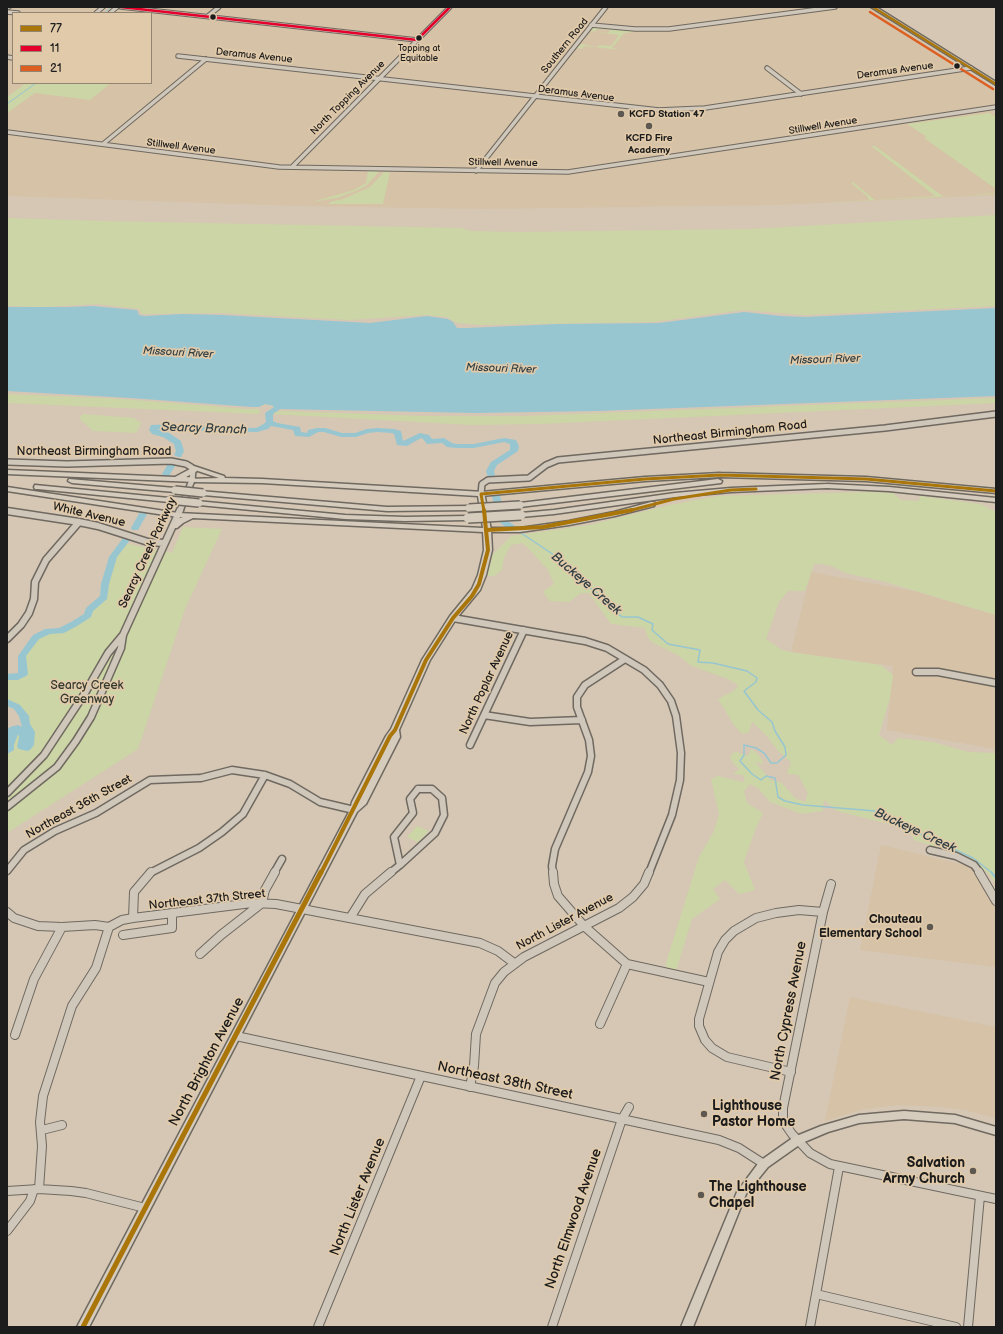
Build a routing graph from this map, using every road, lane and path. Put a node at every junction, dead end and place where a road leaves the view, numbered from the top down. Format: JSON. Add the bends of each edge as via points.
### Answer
{"nodes":[{"id":1,"x":121,"y":7,"type":"edge"},
{"id":2,"x":220,"y":7,"type":"edge"},
{"id":3,"x":450,"y":7,"type":"edge"},
{"id":4,"x":606,"y":7,"type":"edge"},
{"id":5,"x":835,"y":7,"type":"edge"},
{"id":6,"x":873,"y":7,"type":"edge"},
{"id":7,"x":208,"y":16,"type":"junction"},
{"id":8,"x":591,"y":25,"type":"junction"},
{"id":9,"x":417,"y":40,"type":"junction"},
{"id":10,"x":178,"y":56,"type":"dead end"},
{"id":11,"x":206,"y":59,"type":"junction"},
{"id":12,"x":767,"y":68,"type":"dead end"},
{"id":13,"x":969,"y":69,"type":"junction"},
{"id":14,"x":379,"y":79,"type":"junction"},
{"id":15,"x":996,"y":84,"type":"edge"},
{"id":16,"x":996,"y":88,"type":"edge"},
{"id":17,"x":801,"y":94,"type":"junction"},
{"id":18,"x":534,"y":97,"type":"junction"},
{"id":19,"x":990,"y":108,"type":"junction"},
{"id":20,"x":996,"y":108,"type":"edge"},
{"id":21,"x":996,"y":112,"type":"edge"},
{"id":22,"x":7,"y":132,"type":"edge"},
{"id":23,"x":103,"y":144,"type":"junction"},
{"id":24,"x":292,"y":167,"type":"junction"},
{"id":25,"x":476,"y":170,"type":"junction"},
{"id":26,"x":996,"y":414,"type":"edge"},
{"id":27,"x":7,"y":462,"type":"edge"},
{"id":28,"x":192,"y":469,"type":"junction"},
{"id":29,"x":7,"y":474,"type":"edge"},
{"id":30,"x":788,"y":477,"type":"junction"},
{"id":31,"x":177,"y":479,"type":"junction"},
{"id":32,"x":192,"y":480,"type":"junction"},
{"id":33,"x":249,"y":480,"type":"junction"},
{"id":34,"x":7,"y":484,"type":"edge"},
{"id":35,"x":7,"y":489,"type":"edge"},
{"id":36,"x":731,"y":490,"type":"junction"},
{"id":37,"x":996,"y":490,"type":"edge"},
{"id":38,"x":481,"y":498,"type":"junction"},
{"id":39,"x":996,"y":500,"type":"edge"},
{"id":40,"x":7,"y":511,"type":"edge"},
{"id":41,"x":179,"y":512,"type":"junction"},
{"id":42,"x":194,"y":516,"type":"junction"},
{"id":43,"x":79,"y":522,"type":"junction"},
{"id":44,"x":174,"y":526,"type":"junction"},
{"id":45,"x":487,"y":530,"type":"junction"},
{"id":46,"x":164,"y":543,"type":"junction"},
{"id":47,"x":453,"y":618,"type":"junction"},
{"id":48,"x":524,"y":630,"type":"junction"},
{"id":49,"x":123,"y":635,"type":"junction"},
{"id":50,"x":7,"y":639,"type":"edge"},
{"id":51,"x":625,"y":659,"type":"junction"},
{"id":52,"x":916,"y":672,"type":"dead end"},
{"id":53,"x":996,"y":683,"type":"edge"},
{"id":54,"x":484,"y":715,"type":"junction"},
{"id":55,"x":582,"y":720,"type":"junction"},
{"id":56,"x":470,"y":745,"type":"dead end"},
{"id":57,"x":265,"y":775,"type":"junction"},
{"id":58,"x":7,"y":793,"type":"edge"},
{"id":59,"x":7,"y":807,"type":"edge"},
{"id":60,"x":354,"y":810,"type":"junction"},
{"id":61,"x":930,"y":850,"type":"dead end"},
{"id":62,"x":282,"y":859,"type":"dead end"},
{"id":63,"x":400,"y":865,"type":"junction"},
{"id":64,"x":7,"y":871,"type":"edge"},
{"id":65,"x":831,"y":884,"type":"dead end"},
{"id":66,"x":996,"y":901,"type":"edge"},
{"id":67,"x":262,"y":903,"type":"junction"},
{"id":68,"x":303,"y":908,"type":"junction"},
{"id":69,"x":7,"y":912,"type":"edge"},
{"id":70,"x":823,"y":912,"type":"junction"},
{"id":71,"x":172,"y":914,"type":"junction"},
{"id":72,"x":133,"y":918,"type":"junction"},
{"id":73,"x":350,"y":918,"type":"junction"},
{"id":74,"x":584,"y":926,"type":"junction"},
{"id":75,"x":62,"y":927,"type":"junction"},
{"id":76,"x":109,"y":927,"type":"junction"},
{"id":77,"x":123,"y":935,"type":"dead end"},
{"id":78,"x":200,"y":954,"type":"dead end"},
{"id":79,"x":514,"y":963,"type":"junction"},
{"id":80,"x":627,"y":964,"type":"junction"},
{"id":81,"x":709,"y":982,"type":"junction"},
{"id":82,"x":600,"y":1024,"type":"dead end"},
{"id":83,"x":15,"y":1035,"type":"dead end"},
{"id":84,"x":236,"y":1036,"type":"junction"},
{"id":85,"x":790,"y":1072,"type":"junction"},
{"id":86,"x":422,"y":1076,"type":"junction"},
{"id":87,"x":470,"y":1087,"type":"junction"},
{"id":88,"x":629,"y":1107,"type":"dead end"},
{"id":89,"x":622,"y":1119,"type":"junction"},
{"id":90,"x":62,"y":1125,"type":"dead end"},
{"id":91,"x":42,"y":1130,"type":"junction"},
{"id":92,"x":996,"y":1131,"type":"edge"},
{"id":93,"x":798,"y":1140,"type":"junction"},
{"id":94,"x":764,"y":1164,"type":"junction"},
{"id":95,"x":839,"y":1167,"type":"junction"},
{"id":96,"x":36,"y":1189,"type":"junction"},
{"id":97,"x":7,"y":1191,"type":"edge"},
{"id":98,"x":980,"y":1196,"type":"junction"},
{"id":99,"x":996,"y":1199,"type":"edge"},
{"id":100,"x":145,"y":1208,"type":"junction"},
{"id":101,"x":7,"y":1231,"type":"edge"},
{"id":102,"x":816,"y":1294,"type":"junction"},
{"id":103,"x":83,"y":1327,"type":"edge"},
{"id":104,"x":318,"y":1327,"type":"edge"},
{"id":105,"x":552,"y":1327,"type":"edge"},
{"id":106,"x":687,"y":1327,"type":"edge"},
{"id":107,"x":810,"y":1327,"type":"edge"},
{"id":108,"x":956,"y":1327,"type":"edge"},
{"id":109,"x":968,"y":1327,"type":"edge"}],
"edges":[{"from":1,"to":7,"type":"street"},
{"from":2,"to":7,"type":"street"},
{"from":3,"to":9,"type":"street","name":"North Topping Avenue"},
{"from":4,"to":8,"type":"street","name":"Southern Road"},
{"from":5,"to":8,"type":"street","via":[[672,28],[635,29]]},
{"from":6,"to":13,"type":"main road"},
{"from":7,"to":9,"type":"street"},
{"from":8,"to":18,"type":"street","name":"Southern Road"},
{"from":9,"to":14,"type":"street","name":"North Topping Avenue"},
{"from":10,"to":11,"type":"street","name":"Deramus Avenue"},
{"from":11,"to":14,"type":"street","name":"Deramus Avenue"},
{"from":11,"to":23,"type":"street"},
{"from":12,"to":17,"type":"street"},
{"from":13,"to":15,"type":"main road"},
{"from":13,"to":16,"type":"main road"},
{"from":13,"to":17,"type":"street","name":"Deramus Avenue"},
{"from":14,"to":18,"type":"street","name":"Deramus Avenue"},
{"from":14,"to":24,"type":"street","name":"North Topping Avenue"},
{"from":17,"to":18,"type":"street","name":"Deramus Avenue","via":[[666,110]]},
{"from":18,"to":25,"type":"street","name":"Southern Road"},
{"from":19,"to":20,"type":"street","name":"Stillwell Avenue"},
{"from":19,"to":21,"type":"street"},
{"from":19,"to":25,"type":"street","name":"Stillwell Avenue","via":[[589,170]]},
{"from":22,"to":23,"type":"street","name":"Stillwell Avenue"},
{"from":23,"to":24,"type":"street","name":"Stillwell Avenue"},
{"from":24,"to":25,"type":"street","name":"Stillwell Avenue"},
{"from":26,"to":38,"type":"street","name":"Northeast Birmingham Road","via":[[558,460],[546,465],[529,478],[488,480],[482,484]]},
{"from":27,"to":28,"type":"street","name":"Northeast Birmingham Road","via":[[67,464],[166,461],[186,464]]},
{"from":28,"to":31,"type":"highway"},
{"from":28,"to":32,"type":"street"},
{"from":28,"to":33,"type":"main road"},
{"from":29,"to":30,"type":"highway","bridge":true,"via":[[380,509],[520,506],[704,482]]},
{"from":29,"to":31,"type":"highway"},
{"from":30,"to":37,"type":"highway","via":[[888,480]]},
{"from":30,"to":38,"type":"highway","via":[[677,477],[497,493]]},
{"from":31,"to":32,"type":"highway"},
{"from":32,"to":33,"type":"main road"},
{"from":32,"to":41,"type":"street","name":"Searcy Creek Parkway"},
{"from":33,"to":38,"type":"main road"},
{"from":34,"to":36,"type":"highway","bridge":true,"via":[[345,517],[405,519],[521,515]]},
{"from":35,"to":41,"type":"highway","via":[[162,513]]},
{"from":36,"to":39,"type":"highway","via":[[827,486]]},
{"from":36,"to":45,"type":"highway","via":[[674,499],[569,523],[520,530]]},
{"from":38,"to":45,"type":"main road","name":"North Brighton Avenue"},
{"from":40,"to":43,"type":"street","name":"White Avenue"},
{"from":41,"to":42,"type":"main road"},
{"from":41,"to":44,"type":"street","name":"Searcy Creek Parkway"},
{"from":42,"to":44,"type":"main road"},
{"from":42,"to":45,"type":"main road"},
{"from":43,"to":46,"type":"street","name":"White Avenue","via":[[148,542]]},
{"from":43,"to":50,"type":"street","via":[[46,560],[36,582],[29,613]]},
{"from":44,"to":46,"type":"street","name":"Searcy Creek Parkway"},
{"from":45,"to":47,"type":"main road","name":"North Brighton Avenue","via":[[488,550],[479,584]]},
{"from":46,"to":49,"type":"street","name":"Searcy Creek Parkway"},
{"from":47,"to":48,"type":"street","name":"North Lister Avenue"},
{"from":47,"to":60,"type":"main road","name":"North Brighton Avenue","via":[[426,660],[395,730],[396,737],[362,804]]},
{"from":48,"to":51,"type":"street","name":"North Lister Avenue","via":[[584,641],[607,648]]},
{"from":48,"to":54,"type":"street","name":"North Poplar Avenue"},
{"from":49,"to":58,"type":"street","name":"Searcy Creek Parkway","via":[[108,653],[44,755]]},
{"from":49,"to":59,"type":"street","name":"Searcy Creek Parkway","via":[[121,648],[91,717],[76,741],[57,767]]},
{"from":51,"to":55,"type":"street","via":[[582,688],[577,702]]},
{"from":51,"to":74,"type":"street","name":"North Lister Avenue","via":[[653,677],[674,707],[680,753],[678,794],[665,835],[642,888],[619,908]]},
{"from":52,"to":53,"type":"street","via":[[942,673]]},
{"from":54,"to":55,"type":"street","via":[[530,722]]},
{"from":54,"to":56,"type":"street","name":"North Poplar Avenue"},
{"from":55,"to":74,"type":"street","via":[[591,748],[590,764],[555,849],[552,866],[558,896]]},
{"from":57,"to":60,"type":"street","name":"Northeast 36th Street","via":[[290,784],[320,802]]},
{"from":57,"to":64,"type":"street","name":"Northeast 36th Street","via":[[232,770],[201,778],[150,780],[96,813],[55,831],[24,850]]},
{"from":57,"to":72,"type":"street","via":[[243,814],[199,848],[160,867],[143,880],[134,892]]},
{"from":60,"to":68,"type":"main road","name":"North Brighton Avenue"},
{"from":61,"to":66,"type":"street","via":[[956,856],[974,865]]},
{"from":62,"to":67,"type":"street","via":[[265,890]]},
{"from":63,"to":63,"type":"street","via":[[435,833],[444,815],[442,798],[432,789],[418,789],[410,799],[413,814],[394,837]]},
{"from":63,"to":73,"type":"street","via":[[365,894]]},
{"from":65,"to":70,"type":"street","name":"North Cypress Avenue"},
{"from":67,"to":68,"type":"street","name":"Northeast 37th Street"},
{"from":67,"to":71,"type":"street","name":"Northeast 37th Street"},
{"from":67,"to":78,"type":"street","via":[[221,934]]},
{"from":68,"to":73,"type":"street","name":"Northeast 37th Street"},
{"from":68,"to":84,"type":"main road","name":"North Brighton Avenue"},
{"from":69,"to":75,"type":"street","name":"Northeast 37th Street","via":[[28,924]]},
{"from":70,"to":81,"type":"street","via":[[799,910],[776,913],[744,924],[725,940],[718,952]]},
{"from":70,"to":85,"type":"street","name":"North Cypress Avenue"},
{"from":71,"to":72,"type":"street","name":"Northeast 37th Street"},
{"from":71,"to":77,"type":"street","via":[[172,928]]},
{"from":72,"to":76,"type":"street","name":"Northeast 37th Street"},
{"from":73,"to":79,"type":"street","name":"Northeast 37th Street","via":[[480,943],[498,951]]},
{"from":74,"to":79,"type":"street","name":"North Lister Avenue"},
{"from":74,"to":80,"type":"street"},
{"from":75,"to":76,"type":"street","name":"Northeast 37th Street"},
{"from":75,"to":83,"type":"street","via":[[34,979]]},
{"from":76,"to":91,"type":"street","via":[[96,968],[78,994],[68,1018],[43,1096],[40,1117]]},
{"from":79,"to":87,"type":"street","name":"North Lister Avenue","via":[[495,983],[480,1018]]},
{"from":80,"to":81,"type":"street"},
{"from":80,"to":82,"type":"street"},
{"from":81,"to":85,"type":"street","via":[[699,1026],[712,1048],[727,1057]]},
{"from":84,"to":86,"type":"street","name":"Northeast 38th Street"},
{"from":84,"to":100,"type":"main road","name":"North Brighton Avenue"},
{"from":85,"to":93,"type":"street","name":"North Cypress Avenue","via":[[782,1116],[786,1127]]},
{"from":86,"to":87,"type":"street","name":"Northeast 38th Street"},
{"from":86,"to":104,"type":"street","name":"North Lister Avenue"},
{"from":87,"to":89,"type":"street","name":"Northeast 38th Street"},
{"from":88,"to":89,"type":"street","name":"North Elmwood Avenue"},
{"from":89,"to":94,"type":"street","name":"Northeast 38th Street","via":[[725,1142]]},
{"from":89,"to":105,"type":"street","name":"North Elmwood Avenue"},
{"from":90,"to":91,"type":"street"},
{"from":91,"to":96,"type":"street"},
{"from":92,"to":93,"type":"main road","via":[[955,1119],[904,1115],[859,1119]]},
{"from":93,"to":94,"type":"main road"},
{"from":93,"to":95,"type":"street","via":[[816,1157]]},
{"from":94,"to":106,"type":"main road","via":[[742,1192]]},
{"from":95,"to":98,"type":"street"},
{"from":95,"to":102,"type":"street"},
{"from":96,"to":97,"type":"street"},
{"from":96,"to":100,"type":"street","via":[[86,1193]]},
{"from":96,"to":101,"type":"street"},
{"from":98,"to":99,"type":"street"},
{"from":98,"to":109,"type":"street"},
{"from":100,"to":103,"type":"main road","name":"North Brighton Avenue"},
{"from":102,"to":107,"type":"street"},
{"from":102,"to":108,"type":"street"}]}
